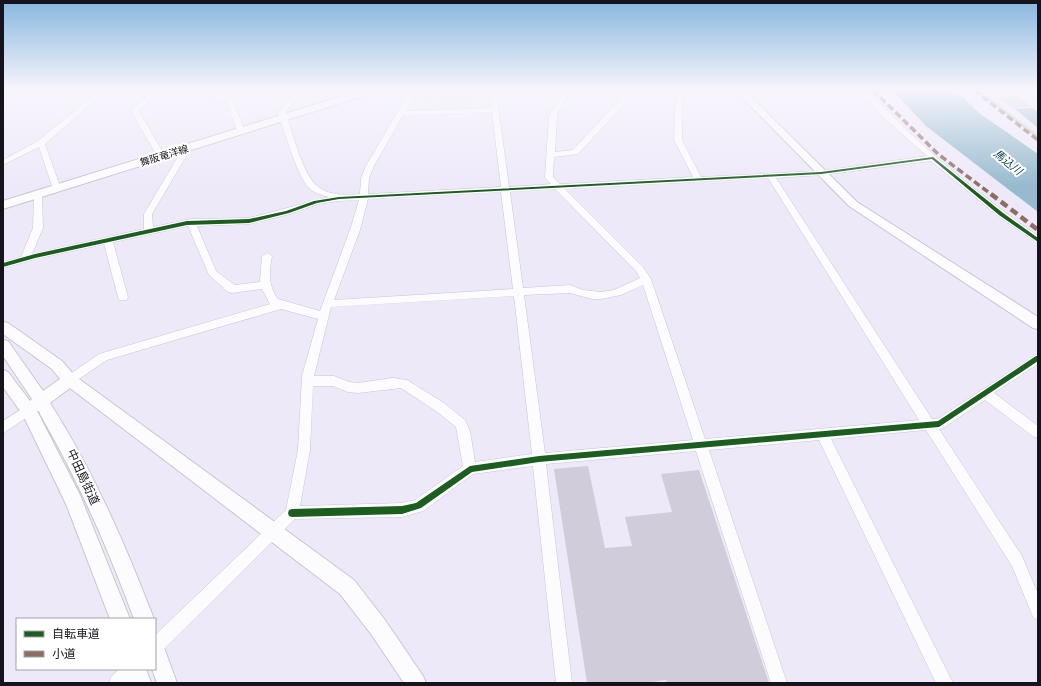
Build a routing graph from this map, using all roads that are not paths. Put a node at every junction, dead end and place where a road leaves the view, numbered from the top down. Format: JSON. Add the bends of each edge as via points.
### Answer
{"nodes":[{"id":1,"x":67,"y":122,"type":"edge"},
{"id":2,"x":141,"y":122,"type":"edge"},
{"id":3,"x":237,"y":122,"type":"edge"},
{"id":4,"x":271,"y":122,"type":"edge"},
{"id":5,"x":285,"y":122,"type":"edge"},
{"id":6,"x":396,"y":122,"type":"edge"},
{"id":7,"x":497,"y":122,"type":"edge"},
{"id":8,"x":553,"y":122,"type":"edge"},
{"id":9,"x":603,"y":122,"type":"edge"},
{"id":10,"x":679,"y":122,"type":"edge"},
{"id":11,"x":771,"y":122,"type":"edge"},
{"id":12,"x":894,"y":122,"type":"edge"},
{"id":13,"x":241,"y":131,"type":"junction"},
{"id":14,"x":41,"y":144,"type":"junction"},
{"id":15,"x":187,"y":148,"type":"junction"},
{"id":16,"x":161,"y":156,"type":"junction"},
{"id":17,"x":551,"y":156,"type":"junction"},
{"id":18,"x":933,"y":158,"type":"junction"},
{"id":19,"x":3,"y":163,"type":"edge"},
{"id":20,"x":821,"y":173,"type":"junction"},
{"id":21,"x":771,"y":176,"type":"junction"},
{"id":22,"x":699,"y":180,"type":"junction"},
{"id":23,"x":559,"y":187,"type":"junction"},
{"id":24,"x":57,"y":189,"type":"junction"},
{"id":25,"x":505,"y":189,"type":"junction"},
{"id":26,"x":38,"y":194,"type":"junction"},
{"id":27,"x":364,"y":197,"type":"junction"},
{"id":28,"x":339,"y":198,"type":"junction"},
{"id":29,"x":3,"y":205,"type":"edge"},
{"id":30,"x":191,"y":222,"type":"junction"},
{"id":31,"x":149,"y":231,"type":"junction"},
{"id":32,"x":108,"y":240,"type":"junction"},
{"id":33,"x":1038,"y":240,"type":"edge"},
{"id":34,"x":268,"y":256,"type":"dead end"},
{"id":35,"x":25,"y":258,"type":"junction"},
{"id":36,"x":3,"y":265,"type":"edge"},
{"id":37,"x":646,"y":279,"type":"junction"},
{"id":38,"x":265,"y":285,"type":"junction"},
{"id":39,"x":519,"y":292,"type":"junction"},
{"id":40,"x":123,"y":297,"type":"dead end"},
{"id":41,"x":327,"y":304,"type":"junction"},
{"id":42,"x":280,"y":305,"type":"junction"},
{"id":43,"x":324,"y":316,"type":"junction"},
{"id":44,"x":1038,"y":324,"type":"edge"},
{"id":45,"x":3,"y":327,"type":"edge"},
{"id":46,"x":3,"y":345,"type":"edge"},
{"id":47,"x":1038,"y":358,"type":"edge"},
{"id":48,"x":3,"y":376,"type":"edge"},
{"id":49,"x":70,"y":380,"type":"junction"},
{"id":50,"x":308,"y":380,"type":"junction"},
{"id":51,"x":985,"y":394,"type":"junction"},
{"id":52,"x":35,"y":405,"type":"junction"},
{"id":53,"x":929,"y":425,"type":"junction"},
{"id":54,"x":3,"y":428,"type":"edge"},
{"id":55,"x":1038,"y":433,"type":"edge"},
{"id":56,"x":822,"y":434,"type":"junction"},
{"id":57,"x":701,"y":445,"type":"junction"},
{"id":58,"x":539,"y":459,"type":"junction"},
{"id":59,"x":470,"y":469,"type":"junction"},
{"id":60,"x":292,"y":513,"type":"junction"},
{"id":61,"x":273,"y":532,"type":"junction"},
{"id":62,"x":1038,"y":612,"type":"edge"},
{"id":63,"x":120,"y":618,"type":"edge"},
{"id":64,"x":144,"y":618,"type":"edge"},
{"id":65,"x":156,"y":645,"type":"edge"},
{"id":66,"x":156,"y":653,"type":"edge"},
{"id":67,"x":130,"y":670,"type":"edge"},
{"id":68,"x":136,"y":670,"type":"edge"},
{"id":69,"x":117,"y":683,"type":"edge"},
{"id":70,"x":141,"y":683,"type":"edge"},
{"id":71,"x":167,"y":683,"type":"edge"},
{"id":72,"x":416,"y":683,"type":"edge"},
{"id":73,"x":564,"y":683,"type":"edge"},
{"id":74,"x":779,"y":683,"type":"edge"},
{"id":75,"x":946,"y":683,"type":"edge"}],
"edges":[{"from":1,"to":14,"type":"street"},
{"from":2,"to":16,"type":"street"},
{"from":3,"to":13,"type":"street"},
{"from":4,"to":13,"type":"main road","name":"舞阪竜洋線"},
{"from":5,"to":28,"type":"street","via":[[312,186]]},
{"from":6,"to":27,"type":"street","via":[[370,166],[365,178]]},
{"from":7,"to":25,"type":"street"},
{"from":8,"to":17,"type":"street"},
{"from":9,"to":17,"type":"street","via":[[575,152]]},
{"from":10,"to":22,"type":"street","via":[[678,140]]},
{"from":11,"to":20,"type":"street"},
{"from":12,"to":18,"type":"street"},
{"from":13,"to":15,"type":"main road","name":"舞阪竜洋線"},
{"from":14,"to":19,"type":"street"},
{"from":14,"to":24,"type":"street"},
{"from":15,"to":16,"type":"main road","name":"舞阪竜洋線"},
{"from":15,"to":31,"type":"street","via":[[148,214]]},
{"from":16,"to":24,"type":"main road","name":"舞阪竜洋線"},
{"from":17,"to":23,"type":"street","via":[[550,178]]},
{"from":18,"to":20,"type":"street"},
{"from":18,"to":33,"type":"street","via":[[1001,214]]},
{"from":20,"to":21,"type":"street"},
{"from":20,"to":44,"type":"street","via":[[853,204]]},
{"from":21,"to":22,"type":"street"},
{"from":21,"to":53,"type":"street"},
{"from":22,"to":23,"type":"street"},
{"from":23,"to":25,"type":"street"},
{"from":23,"to":37,"type":"street","via":[[640,269]]},
{"from":24,"to":26,"type":"main road","name":"舞阪竜洋線"},
{"from":25,"to":27,"type":"street"},
{"from":25,"to":39,"type":"street"},
{"from":26,"to":29,"type":"main road","name":"舞阪竜洋線"},
{"from":26,"to":35,"type":"street","via":[[38,228]]},
{"from":27,"to":28,"type":"street"},
{"from":27,"to":41,"type":"street","via":[[355,230]]},
{"from":28,"to":30,"type":"street","via":[[249,221]]},
{"from":30,"to":31,"type":"street"},
{"from":30,"to":38,"type":"street","via":[[212,273],[232,289]]},
{"from":31,"to":32,"type":"street"},
{"from":32,"to":35,"type":"street"},
{"from":32,"to":40,"type":"street"},
{"from":34,"to":38,"type":"street","via":[[264,275]]},
{"from":35,"to":36,"type":"street"},
{"from":37,"to":39,"type":"street","via":[[611,296],[595,296],[570,289]]},
{"from":37,"to":57,"type":"street"},
{"from":38,"to":42,"type":"street","via":[[274,302]]},
{"from":39,"to":41,"type":"street"},
{"from":39,"to":58,"type":"street"},
{"from":41,"to":43,"type":"street"},
{"from":42,"to":43,"type":"street"},
{"from":42,"to":49,"type":"street","via":[[103,357]]},
{"from":43,"to":50,"type":"street"},
{"from":45,"to":49,"type":"street","via":[[57,365]]},
{"from":46,"to":52,"type":"street","name":"中田島街道"},
{"from":47,"to":51,"type":"street"},
{"from":48,"to":52,"type":"street","name":"中田島街道"},
{"from":49,"to":52,"type":"street"},
{"from":49,"to":61,"type":"street"},
{"from":50,"to":59,"type":"street","via":[[334,381],[358,388],[403,383],[461,424]]},
{"from":50,"to":60,"type":"street","via":[[304,450]]},
{"from":51,"to":53,"type":"street","via":[[939,424]]},
{"from":51,"to":55,"type":"street"},
{"from":52,"to":54,"type":"street"},
{"from":52,"to":63,"type":"street","name":"中田島街道"},
{"from":52,"to":64,"type":"street","name":"中田島街道","via":[[69,447],[125,568]]},
{"from":53,"to":56,"type":"street"},
{"from":53,"to":62,"type":"street","via":[[1017,561]]},
{"from":56,"to":57,"type":"street"},
{"from":56,"to":75,"type":"street"},
{"from":57,"to":58,"type":"street"},
{"from":57,"to":74,"type":"street"},
{"from":58,"to":59,"type":"street"},
{"from":58,"to":73,"type":"street"},
{"from":59,"to":60,"type":"street","via":[[418,506],[402,510]]},
{"from":60,"to":61,"type":"street"},
{"from":61,"to":65,"type":"street"},
{"from":61,"to":72,"type":"street","via":[[347,587]]},
{"from":66,"to":71,"type":"street"},
{"from":67,"to":69,"type":"street"},
{"from":68,"to":70,"type":"street"}]}
